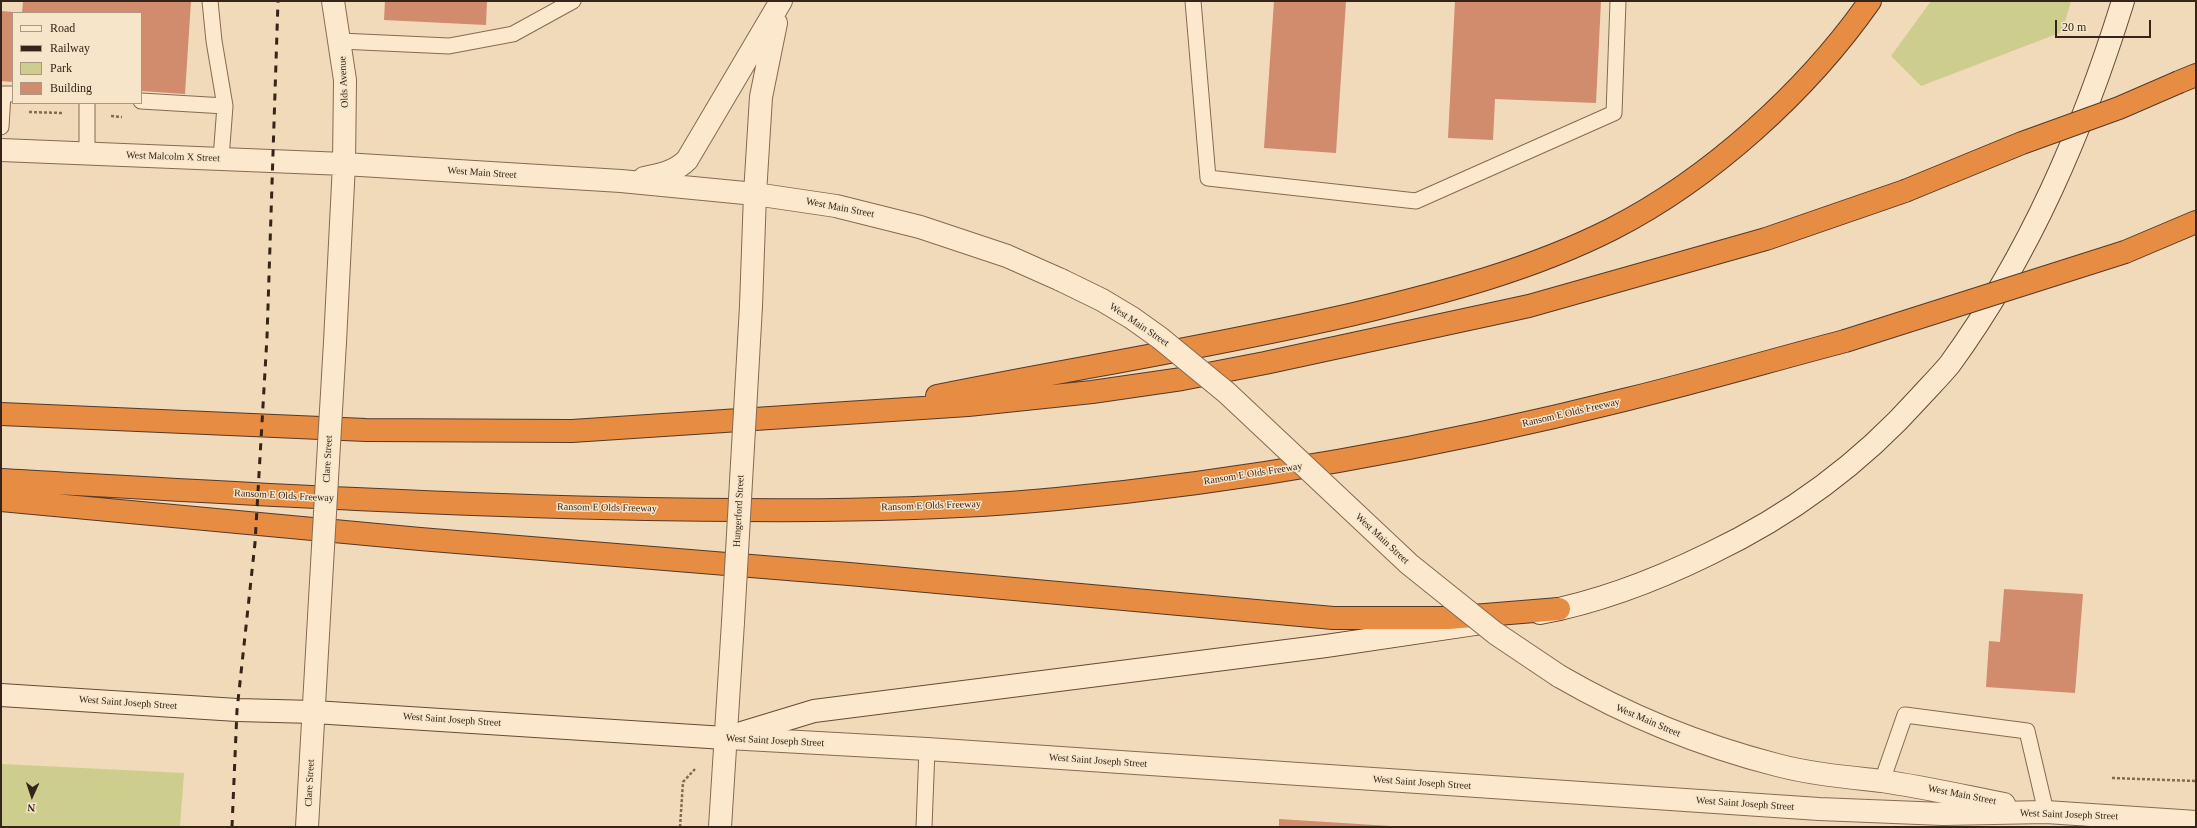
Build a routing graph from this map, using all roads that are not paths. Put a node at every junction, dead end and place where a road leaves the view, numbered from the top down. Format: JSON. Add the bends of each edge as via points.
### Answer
{"nodes":[{"id":1,"x":210,"y":1,"type":"edge"},
{"id":2,"x":333,"y":1,"type":"edge"},
{"id":3,"x":573,"y":1,"type":"edge"},
{"id":4,"x":782,"y":1,"type":"edge"},
{"id":5,"x":1193,"y":1,"type":"edge"},
{"id":6,"x":1618,"y":1,"type":"edge"},
{"id":7,"x":1870,"y":1,"type":"edge"},
{"id":8,"x":2123,"y":1,"type":"edge"},
{"id":9,"x":340,"y":41,"type":"junction"},
{"id":10,"x":2188,"y":79,"type":"edge"},
{"id":11,"x":6,"y":94,"type":"edge"},
{"id":12,"x":142,"y":101,"type":"edge"},
{"id":13,"x":88,"y":104,"type":"edge"},
{"id":14,"x":225,"y":106,"type":"junction"},
{"id":15,"x":1,"y":127,"type":"edge"},
{"id":16,"x":1,"y":150,"type":"edge"},
{"id":17,"x":87,"y":154,"type":"junction"},
{"id":18,"x":221,"y":158,"type":"junction"},
{"id":19,"x":344,"y":164,"type":"junction"},
{"id":20,"x":621,"y":182,"type":"junction"},
{"id":21,"x":755,"y":194,"type":"junction"},
{"id":22,"x":2196,"y":222,"type":"edge"},
{"id":23,"x":847,"y":413,"type":"junction"},
{"id":24,"x":1,"y":414,"type":"edge"},
{"id":25,"x":1,"y":480,"type":"edge"},
{"id":26,"x":1,"y":500,"type":"edge"},
{"id":27,"x":1559,"y":609,"type":"junction"},
{"id":28,"x":1,"y":695,"type":"edge"},
{"id":29,"x":314,"y":712,"type":"junction"},
{"id":30,"x":725,"y":738,"type":"junction"},
{"id":31,"x":927,"y":749,"type":"junction"},
{"id":32,"x":1882,"y":781,"type":"junction"},
{"id":33,"x":2046,"y":812,"type":"junction"},
{"id":34,"x":2140,"y":822,"type":"edge"},
{"id":35,"x":2196,"y":822,"type":"edge"},
{"id":36,"x":307,"y":827,"type":"edge"},
{"id":37,"x":720,"y":827,"type":"edge"},
{"id":38,"x":924,"y":827,"type":"edge"}],
"edges":[{"from":1,"to":14,"type":"lane"},
{"from":2,"to":9,"type":"street","name":"Olds Avenue"},
{"from":3,"to":9,"type":"lane","via":[[513,34],[449,46]]},
{"from":4,"to":20,"type":"street","name":"West Main Street","via":[[687,160],[669,172]]},
{"from":4,"to":21,"type":"street","name":"West Main Street","via":[[771,40],[761,96]]},
{"from":5,"to":6,"type":"lane","via":[[1208,178],[1416,201],[1614,113]]},
{"from":7,"to":23,"type":"highway","via":[[1814,71],[1776,110],[1732,149],[1644,212],[1553,256],[1465,286],[1320,322]]},
{"from":8,"to":27,"type":"street","via":[[2108,49],[2065,161],[2022,250],[1949,365],[1914,404],[1876,444],[1795,507],[1764,526],[1655,578]]},
{"from":9,"to":19,"type":"street","name":"Olds Avenue","via":[[345,80]]},
{"from":10,"to":23,"type":"highway","bridge":true,"via":[[1905,191],[1766,239],[1529,306],[1451,325],[1182,379],[1092,392],[968,405]]},
{"from":11,"to":15,"type":"lane"},
{"from":12,"to":14,"type":"lane"},
{"from":13,"to":17,"type":"lane"},
{"from":14,"to":18,"type":"lane"},
{"from":16,"to":17,"type":"street","name":"West Malcolm X Street"},
{"from":17,"to":18,"type":"street","name":"West Malcolm X Street"},
{"from":18,"to":19,"type":"street","name":"West Malcolm X Street"},
{"from":19,"to":20,"type":"street","name":"West Main Street"},
{"from":19,"to":29,"type":"street","name":"Clare Street","bridge":true},
{"from":20,"to":21,"type":"street","name":"West Main Street"},
{"from":21,"to":30,"type":"street","name":"Hungerford Street","bridge":true,"via":[[751,306]]},
{"from":21,"to":32,"type":"street","name":"West Main Street","bridge":true,"via":[[836,206],[913,224],[982,247],[1061,280],[1114,307],[1160,338],[1227,393],[1409,564],[1495,633],[1559,676],[1628,714],[1699,742],[1778,766]]},
{"from":22,"to":25,"type":"highway","name":"Ransom E Olds Freeway","bridge":true,"via":[[2125,252],[1845,341],[1623,401],[1400,449],[1232,478],[1052,500],[805,510],[555,507],[348,500]]},
{"from":23,"to":24,"type":"highway","via":[[572,431],[366,430]]},
{"from":26,"to":27,"type":"highway","via":[[1318,617],[1441,618]]},
{"from":27,"to":30,"type":"street","via":[[1415,634],[814,711]]},
{"from":28,"to":29,"type":"street","name":"West Saint Joseph Street","via":[[237,710]]},
{"from":29,"to":30,"type":"street","name":"West Saint Joseph Street"},
{"from":29,"to":36,"type":"street","name":"Clare Street"},
{"from":30,"to":31,"type":"street","name":"West Saint Joseph Street"},
{"from":30,"to":37,"type":"street","name":"Hungerford Street"},
{"from":31,"to":33,"type":"street","name":"West Saint Joseph Street","via":[[1819,809],[1943,814]]},
{"from":31,"to":38,"type":"lane"},
{"from":32,"to":33,"type":"street","name":"West Main Street"},
{"from":32,"to":33,"type":"lane","via":[[1905,715],[2027,731]]},
{"from":33,"to":34,"type":"street","name":"West Saint Joseph Street"},
{"from":34,"to":35,"type":"street","name":"West Saint Joseph Street"}]}
